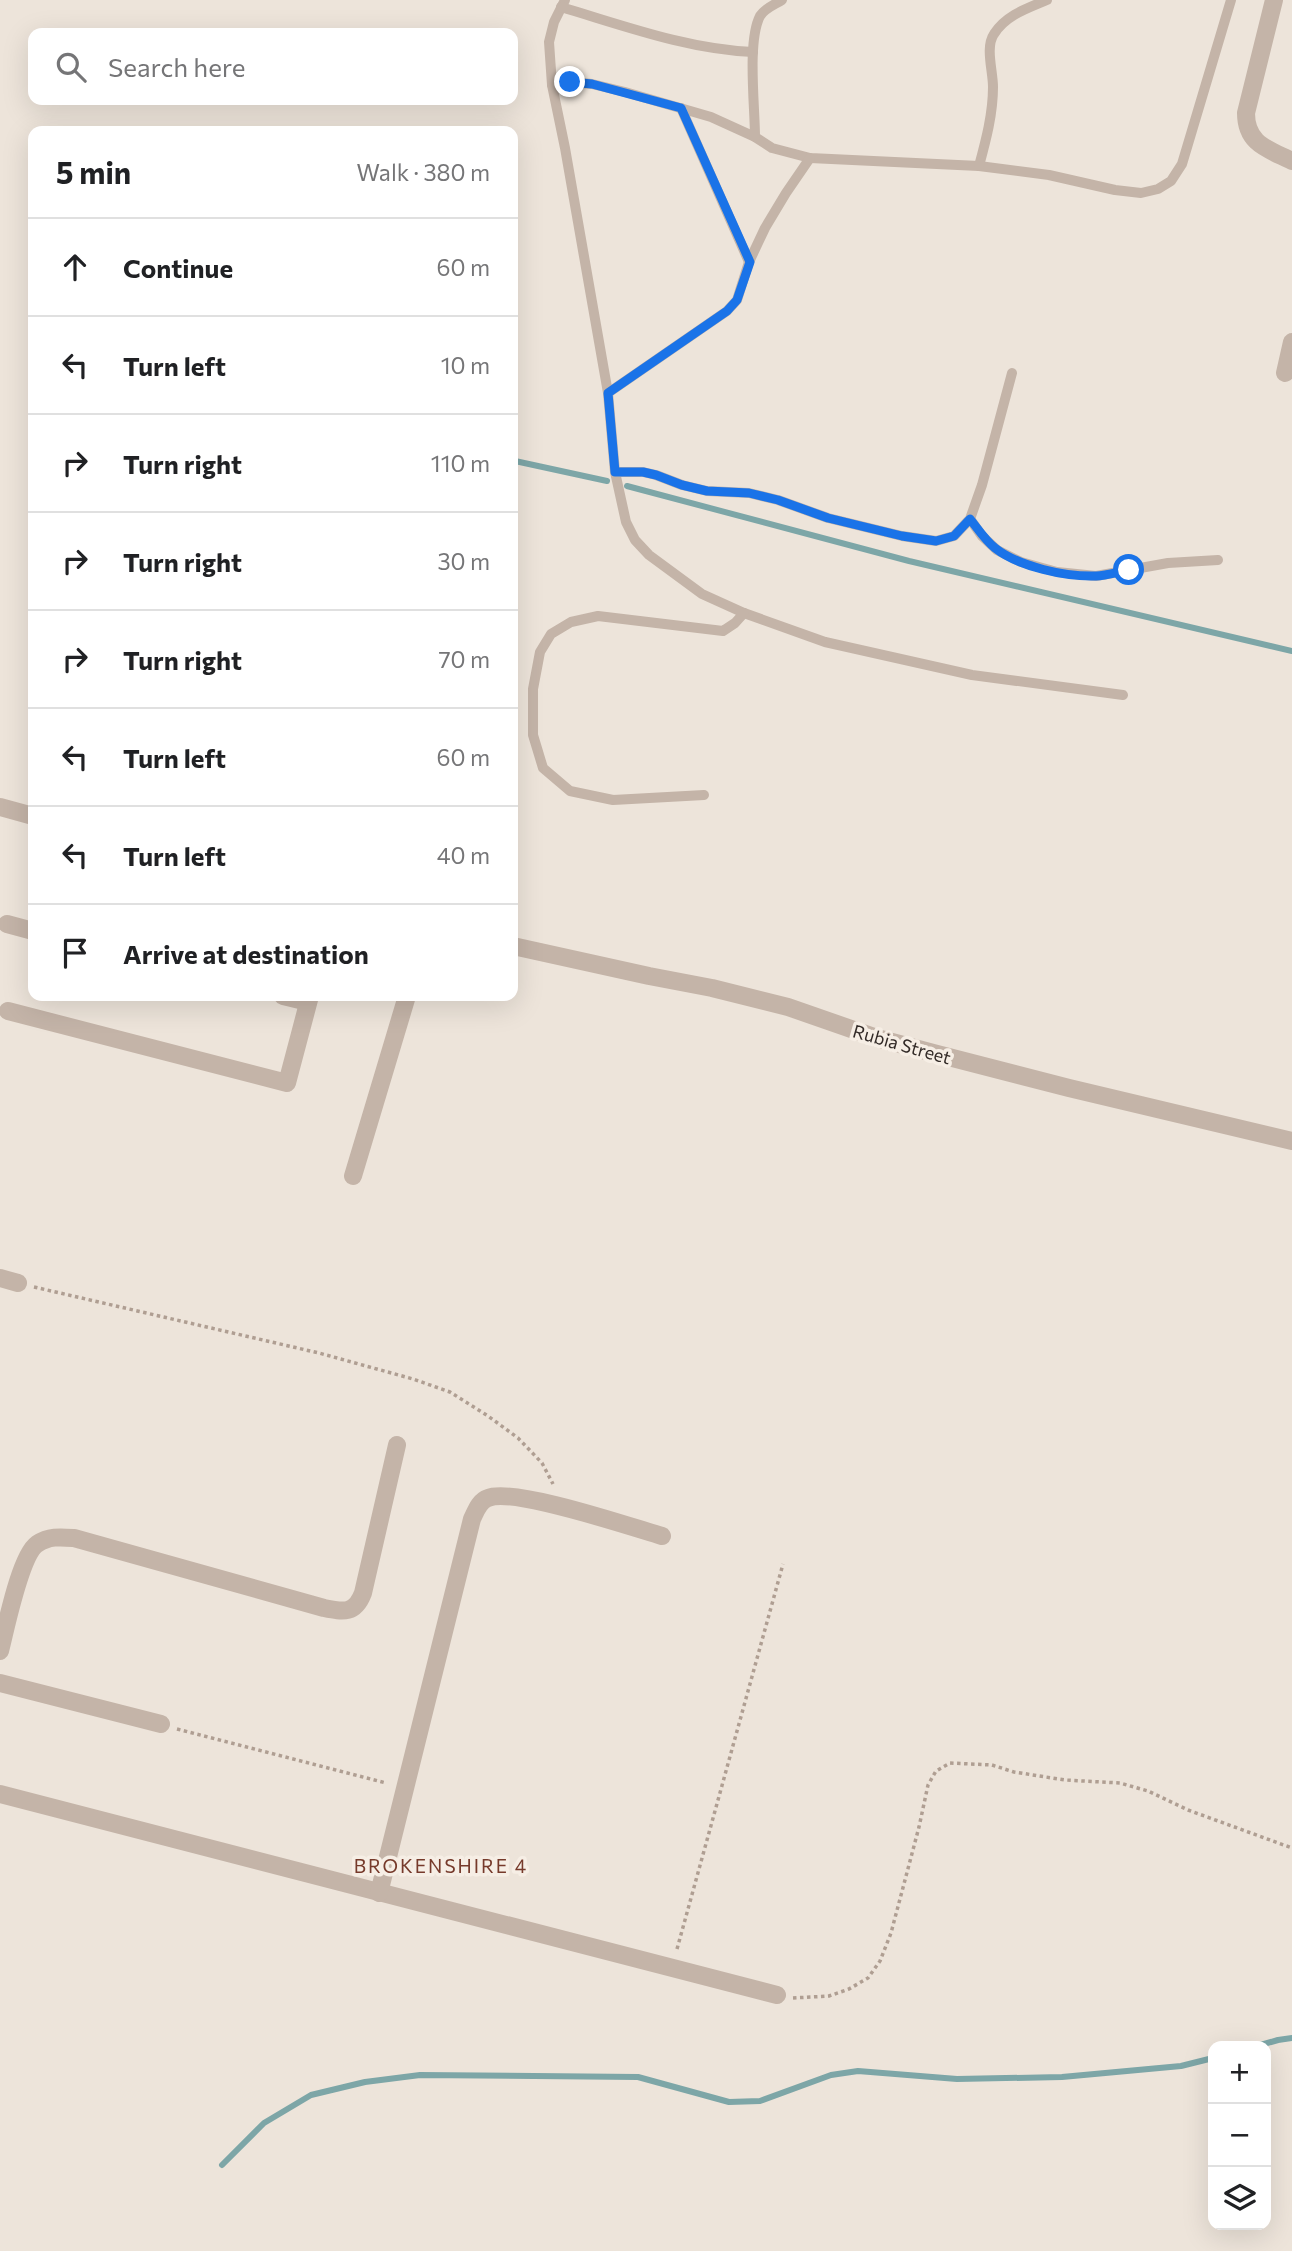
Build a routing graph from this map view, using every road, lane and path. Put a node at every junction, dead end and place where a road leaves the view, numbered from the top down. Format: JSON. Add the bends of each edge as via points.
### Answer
{"nodes":[{"id":1,"x":782,"y":0,"type":"edge"},
{"id":2,"x":1047,"y":0,"type":"edge"},
{"id":3,"x":1231,"y":0,"type":"edge"},
{"id":4,"x":1273,"y":0,"type":"edge"},
{"id":5,"x":563,"y":4,"type":"edge"},
{"id":6,"x":753,"y":52,"type":"junction"},
{"id":7,"x":552,"y":85,"type":"junction"},
{"id":8,"x":681,"y":108,"type":"junction"},
{"id":9,"x":755,"y":137,"type":"junction"},
{"id":10,"x":810,"y":158,"type":"junction"},
{"id":11,"x":1292,"y":161,"type":"edge"},
{"id":12,"x":979,"y":166,"type":"junction"},
{"id":13,"x":750,"y":262,"type":"junction"},
{"id":14,"x":1292,"y":342,"type":"edge"},
{"id":15,"x":1012,"y":373,"type":"dead end"},
{"id":16,"x":1285,"y":373,"type":"dead end"},
{"id":17,"x":608,"y":393,"type":"junction"},
{"id":18,"x":615,"y":472,"type":"junction"},
{"id":19,"x":970,"y":519,"type":"junction"},
{"id":20,"x":1217,"y":560,"type":"dead end"},
{"id":21,"x":744,"y":613,"type":"junction"},
{"id":22,"x":1124,"y":695,"type":"dead end"},
{"id":23,"x":704,"y":795,"type":"dead end"},
{"id":24,"x":0,"y":807,"type":"edge"},
{"id":25,"x":28,"y":815,"type":"edge"},
{"id":26,"x":7,"y":924,"type":"dead end"},
{"id":27,"x":28,"y":930,"type":"edge"},
{"id":28,"x":518,"y":947,"type":"edge"},
{"id":29,"x":308,"y":1001,"type":"edge"},
{"id":30,"x":406,"y":1001,"type":"edge"},
{"id":31,"x":8,"y":1011,"type":"dead end"},
{"id":32,"x":1292,"y":1141,"type":"edge"},
{"id":33,"x":353,"y":1176,"type":"dead end"},
{"id":34,"x":9,"y":1280,"type":"edge"},
{"id":35,"x":397,"y":1445,"type":"dead end"},
{"id":36,"x":564,"y":1508,"type":"junction"},
{"id":37,"x":662,"y":1536,"type":"dead end"},
{"id":38,"x":783,"y":1564,"type":"dead end"},
{"id":39,"x":0,"y":1651,"type":"edge"},
{"id":40,"x":0,"y":1683,"type":"edge"},
{"id":41,"x":161,"y":1724,"type":"joint"},
{"id":42,"x":405,"y":1788,"type":"junction"},
{"id":43,"x":0,"y":1794,"type":"edge"},
{"id":44,"x":1292,"y":1847,"type":"edge"},
{"id":45,"x":379,"y":1893,"type":"junction"},
{"id":46,"x":672,"y":1968,"type":"junction"},
{"id":47,"x":777,"y":1995,"type":"joint"}],
"edges":[{"from":1,"to":6,"type":"lane","via":[[760,15]]},
{"from":2,"to":12,"type":"lane","via":[[1017,13],[992,36],[992,112]]},
{"from":3,"to":12,"type":"lane","via":[[1182,164],[1158,190],[1115,190]]},
{"from":4,"to":11,"type":"street","via":[[1246,124],[1256,142]]},
{"from":5,"to":6,"type":"lane","via":[[670,40]]},
{"from":5,"to":7,"type":"lane","via":[[549,42]]},
{"from":6,"to":9,"type":"lane"},
{"from":7,"to":8,"type":"lane","via":[[592,84]]},
{"from":7,"to":17,"type":"lane"},
{"from":8,"to":9,"type":"lane"},
{"from":8,"to":13,"type":"lane"},
{"from":9,"to":10,"type":"lane","via":[[772,148]]},
{"from":10,"to":12,"type":"lane"},
{"from":10,"to":13,"type":"lane","via":[[772,216]]},
{"from":13,"to":17,"type":"lane","via":[[737,300],[727,311]]},
{"from":14,"to":16,"type":"street"},
{"from":15,"to":19,"type":"lane"},
{"from":17,"to":18,"type":"lane"},
{"from":18,"to":19,"type":"lane","via":[[643,472],[707,491],[749,493],[828,518],[936,541],[954,536]]},
{"from":18,"to":21,"type":"lane","via":[[626,522],[635,540],[702,594]]},
{"from":19,"to":20,"type":"lane","via":[[997,550],[1057,572],[1096,576]]},
{"from":21,"to":22,"type":"lane","via":[[825,642],[972,675]]},
{"from":21,"to":23,"type":"lane","via":[[723,631],[598,617],[571,622],[551,634],[540,652],[533,689],[533,735],[543,768],[570,791],[613,800]]},
{"from":24,"to":25,"type":"street"},
{"from":26,"to":27,"type":"street"},
{"from":28,"to":32,"type":"street","name":"Rubia Street","via":[[788,1007],[937,1054]]},
{"from":29,"to":31,"type":"street","via":[[287,1083]]},
{"from":30,"to":33,"type":"street"},
{"from":34,"to":36,"type":"path","via":[[319,1353],[450,1392],[526,1446],[542,1463]]},
{"from":35,"to":39,"type":"street","via":[[363,1593],[352,1609],[324,1608],[53,1536],[36,1545],[26,1558]]},
{"from":36,"to":37,"type":"street"},
{"from":36,"to":42,"type":"street","via":[[504,1495],[487,1498],[478,1506]]},
{"from":38,"to":46,"type":"path"},
{"from":40,"to":41,"type":"street"},
{"from":41,"to":42,"type":"path"},
{"from":42,"to":45,"type":"street"},
{"from":43,"to":45,"type":"street"},
{"from":44,"to":47,"type":"path","via":[[1120,1783],[1065,1780],[992,1765],[950,1762],[936,1771],[928,1785],[891,1933],[868,1978],[829,1996],[800,1999]]},
{"from":45,"to":46,"type":"street"},
{"from":46,"to":47,"type":"street"}]}
